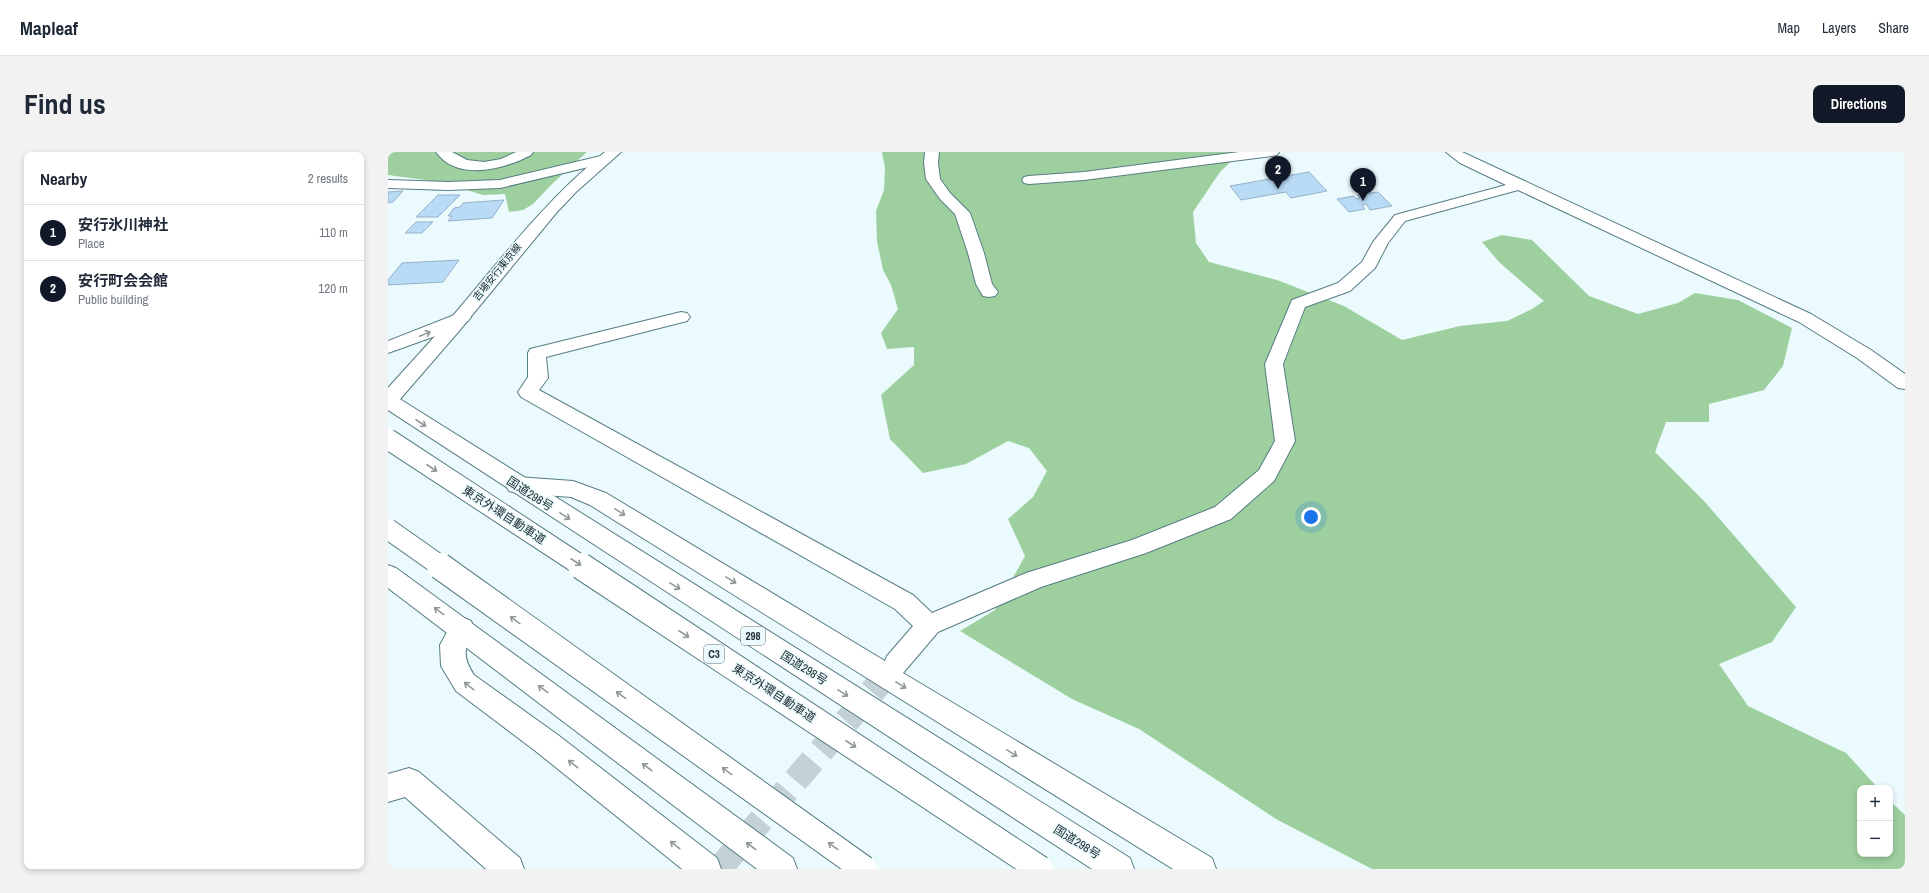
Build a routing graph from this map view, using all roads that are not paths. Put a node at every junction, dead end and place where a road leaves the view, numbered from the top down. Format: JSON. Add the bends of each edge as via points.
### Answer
{"nodes":[{"id":1,"x":443,"y":152,"type":"edge"},
{"id":2,"x":526,"y":152,"type":"edge"},
{"id":3,"x":932,"y":152,"type":"edge"},
{"id":4,"x":1272,"y":152,"type":"edge"},
{"id":5,"x":1453,"y":152,"type":"edge"},
{"id":6,"x":610,"y":156,"type":"edge"},
{"id":7,"x":1029,"y":180,"type":"dead end"},
{"id":8,"x":388,"y":184,"type":"edge"},
{"id":9,"x":1521,"y":185,"type":"junction"},
{"id":10,"x":989,"y":292,"type":"dead end"},
{"id":11,"x":462,"y":317,"type":"junction"},
{"id":12,"x":681,"y":317,"type":"dead end"},
{"id":13,"x":388,"y":347,"type":"edge"},
{"id":14,"x":1905,"y":383,"type":"edge"},
{"id":15,"x":388,"y":401,"type":"edge"},
{"id":16,"x":388,"y":438,"type":"edge"},
{"id":17,"x":517,"y":485,"type":"junction"},
{"id":18,"x":388,"y":529,"type":"edge"},
{"id":19,"x":388,"y":574,"type":"edge"},
{"id":20,"x":929,"y":624,"type":"junction"},
{"id":21,"x":462,"y":628,"type":"junction"},
{"id":22,"x":896,"y":664,"type":"tunnel mouth"},
{"id":23,"x":388,"y":788,"type":"edge"},
{"id":24,"x":509,"y":869,"type":"edge"},
{"id":25,"x":706,"y":869,"type":"edge"},
{"id":26,"x":782,"y":869,"type":"edge"},
{"id":27,"x":864,"y":869,"type":"edge"},
{"id":28,"x":1040,"y":869,"type":"edge"},
{"id":29,"x":1119,"y":869,"type":"edge"},
{"id":30,"x":1201,"y":869,"type":"edge"}],
"edges":[{"from":1,"to":2,"type":"main road","via":[[459,163],[472,166],[500,165]]},
{"from":3,"to":10,"type":"main road","via":[[933,178],[945,196],[962,213],[984,284]]},
{"from":4,"to":7,"type":"main road","via":[[1084,176]]},
{"from":5,"to":9,"type":"main road"},
{"from":6,"to":8,"type":"main road","via":[[500,184]]},
{"from":6,"to":11,"type":"main road","name":"吉場安行東京線","via":[[572,187],[529,232]]},
{"from":9,"to":14,"type":"main road","via":[[1805,318]]},
{"from":9,"to":20,"type":"main road","via":[[1400,218],[1381,242],[1369,265],[1344,286],[1298,304],[1274,364],[1286,441],[1267,475],[1223,513],[1138,546],[1034,580]]},
{"from":13,"to":11,"type":"main road","one_way":true},
{"from":11,"to":15,"type":"main road","name":"吉場安行東京線"},
{"from":12,"to":20,"type":"main road","via":[[537,353],[538,378],[528,392],[904,602]]},
{"from":15,"to":17,"type":"main road","name":"国道298号","number":"298","one_way":true},
{"from":16,"to":28,"type":"main road","name":"東京外環自動車道","number":"C3","one_way":true,"bridge":true},
{"from":17,"to":29,"type":"main road","name":"国道298号","number":"298","one_way":true},
{"from":17,"to":30,"type":"main road","one_way":true,"via":[[573,489],[598,499]]},
{"from":27,"to":18,"type":"main road","one_way":true,"bridge":true},
{"from":21,"to":19,"type":"main road","one_way":true},
{"from":20,"to":22,"type":"main road"},
{"from":25,"to":21,"type":"main road","one_way":true,"via":[[548,744],[464,683],[454,666],[453,645]]},
{"from":26,"to":21,"type":"main road","one_way":true},
{"from":23,"to":24,"type":"main road","via":[[409,782]]}]}
